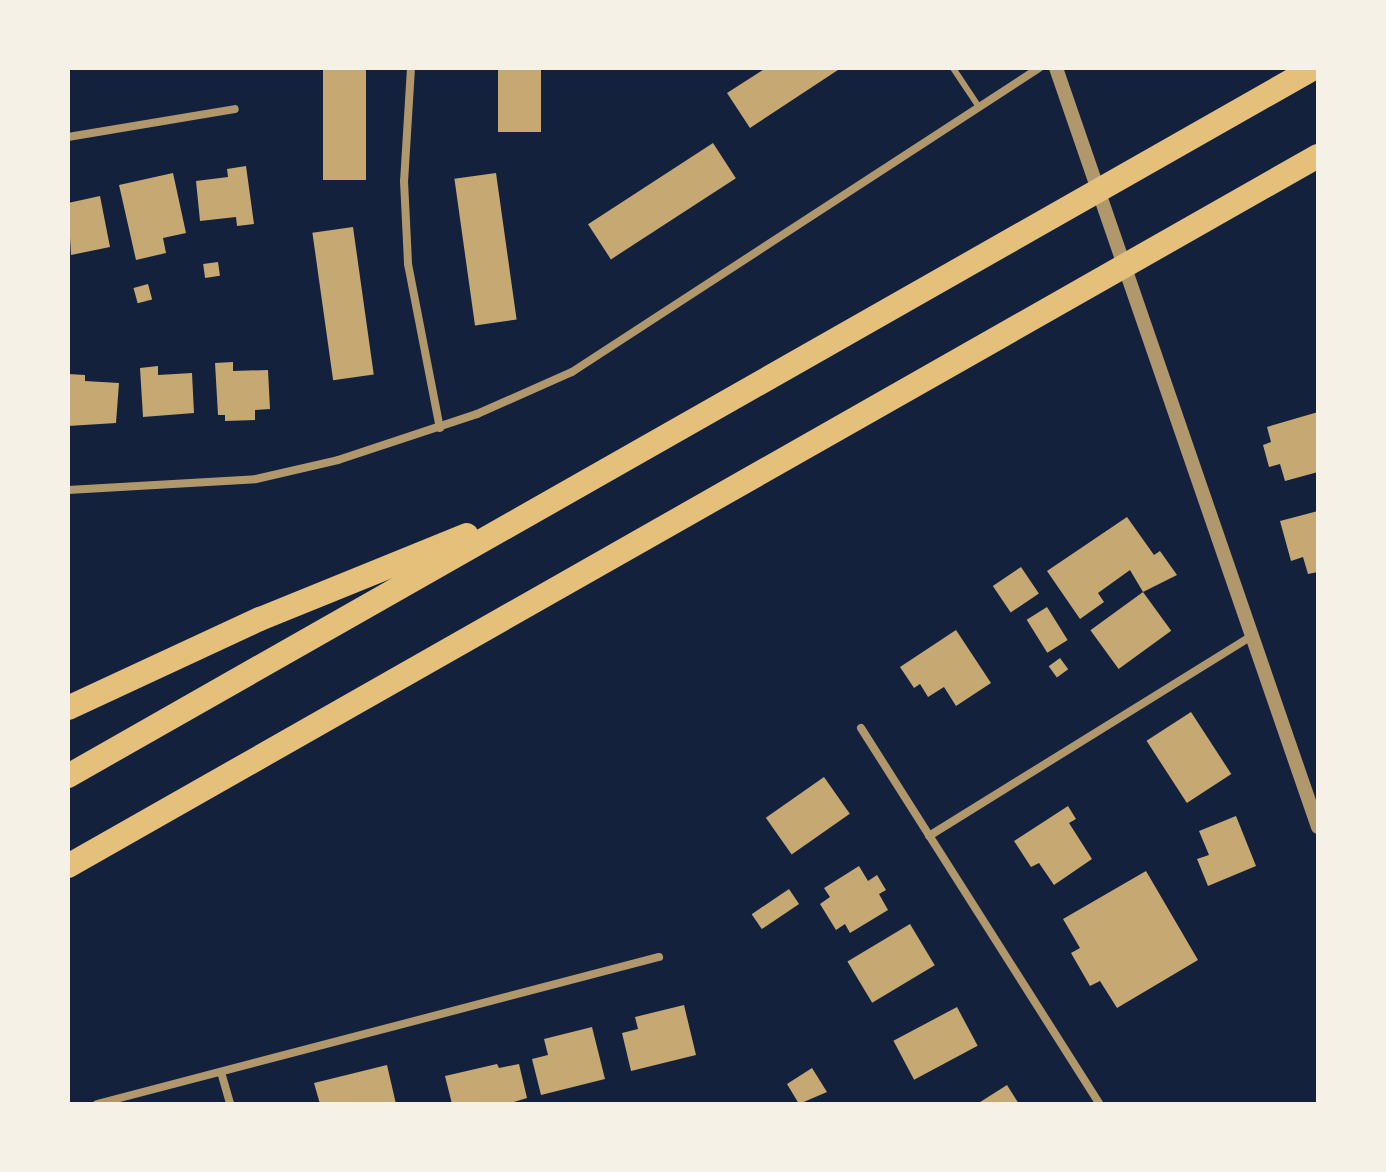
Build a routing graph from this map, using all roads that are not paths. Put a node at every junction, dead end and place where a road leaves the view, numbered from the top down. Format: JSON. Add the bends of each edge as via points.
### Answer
{"nodes":[{"id":1,"x":411,"y":68,"type":"edge"},
{"id":2,"x":953,"y":68,"type":"edge"},
{"id":3,"x":1039,"y":68,"type":"edge"},
{"id":4,"x":1056,"y":68,"type":"edge"},
{"id":5,"x":1314,"y":68,"type":"edge"},
{"id":6,"x":979,"y":107,"type":"junction"},
{"id":7,"x":235,"y":109,"type":"dead end"},
{"id":8,"x":68,"y":137,"type":"edge"},
{"id":9,"x":1318,"y":156,"type":"edge"},
{"id":10,"x":440,"y":428,"type":"junction"},
{"id":11,"x":68,"y":490,"type":"edge"},
{"id":12,"x":558,"y":498,"type":"junction"},
{"id":13,"x":1251,"y":636,"type":"junction"},
{"id":14,"x":68,"y":708,"type":"edge"},
{"id":15,"x":861,"y":728,"type":"dead end"},
{"id":16,"x":68,"y":776,"type":"edge"},
{"id":17,"x":1318,"y":827,"type":"edge"},
{"id":18,"x":929,"y":836,"type":"junction"},
{"id":19,"x":68,"y":866,"type":"edge"},
{"id":20,"x":659,"y":957,"type":"dead end"},
{"id":21,"x":221,"y":1072,"type":"junction"},
{"id":22,"x":97,"y":1104,"type":"edge"},
{"id":23,"x":230,"y":1104,"type":"edge"},
{"id":24,"x":1100,"y":1104,"type":"edge"}],
"edges":[{"from":1,"to":10,"type":"street","via":[[404,181],[408,264]]},
{"from":2,"to":6,"type":"lane"},
{"from":3,"to":6,"type":"street"},
{"from":4,"to":13,"type":"street"},
{"from":5,"to":12,"type":"highway"},
{"from":6,"to":10,"type":"street","via":[[572,372]]},
{"from":7,"to":8,"type":"street"},
{"from":9,"to":19,"type":"highway"},
{"from":10,"to":11,"type":"street","via":[[256,479]]},
{"from":12,"to":14,"type":"highway","via":[[260,619]]},
{"from":12,"to":16,"type":"highway"},
{"from":13,"to":17,"type":"street"},
{"from":13,"to":18,"type":"street"},
{"from":15,"to":18,"type":"street"},
{"from":18,"to":24,"type":"street"},
{"from":20,"to":21,"type":"street"},
{"from":21,"to":22,"type":"street"},
{"from":21,"to":23,"type":"street"}]}
